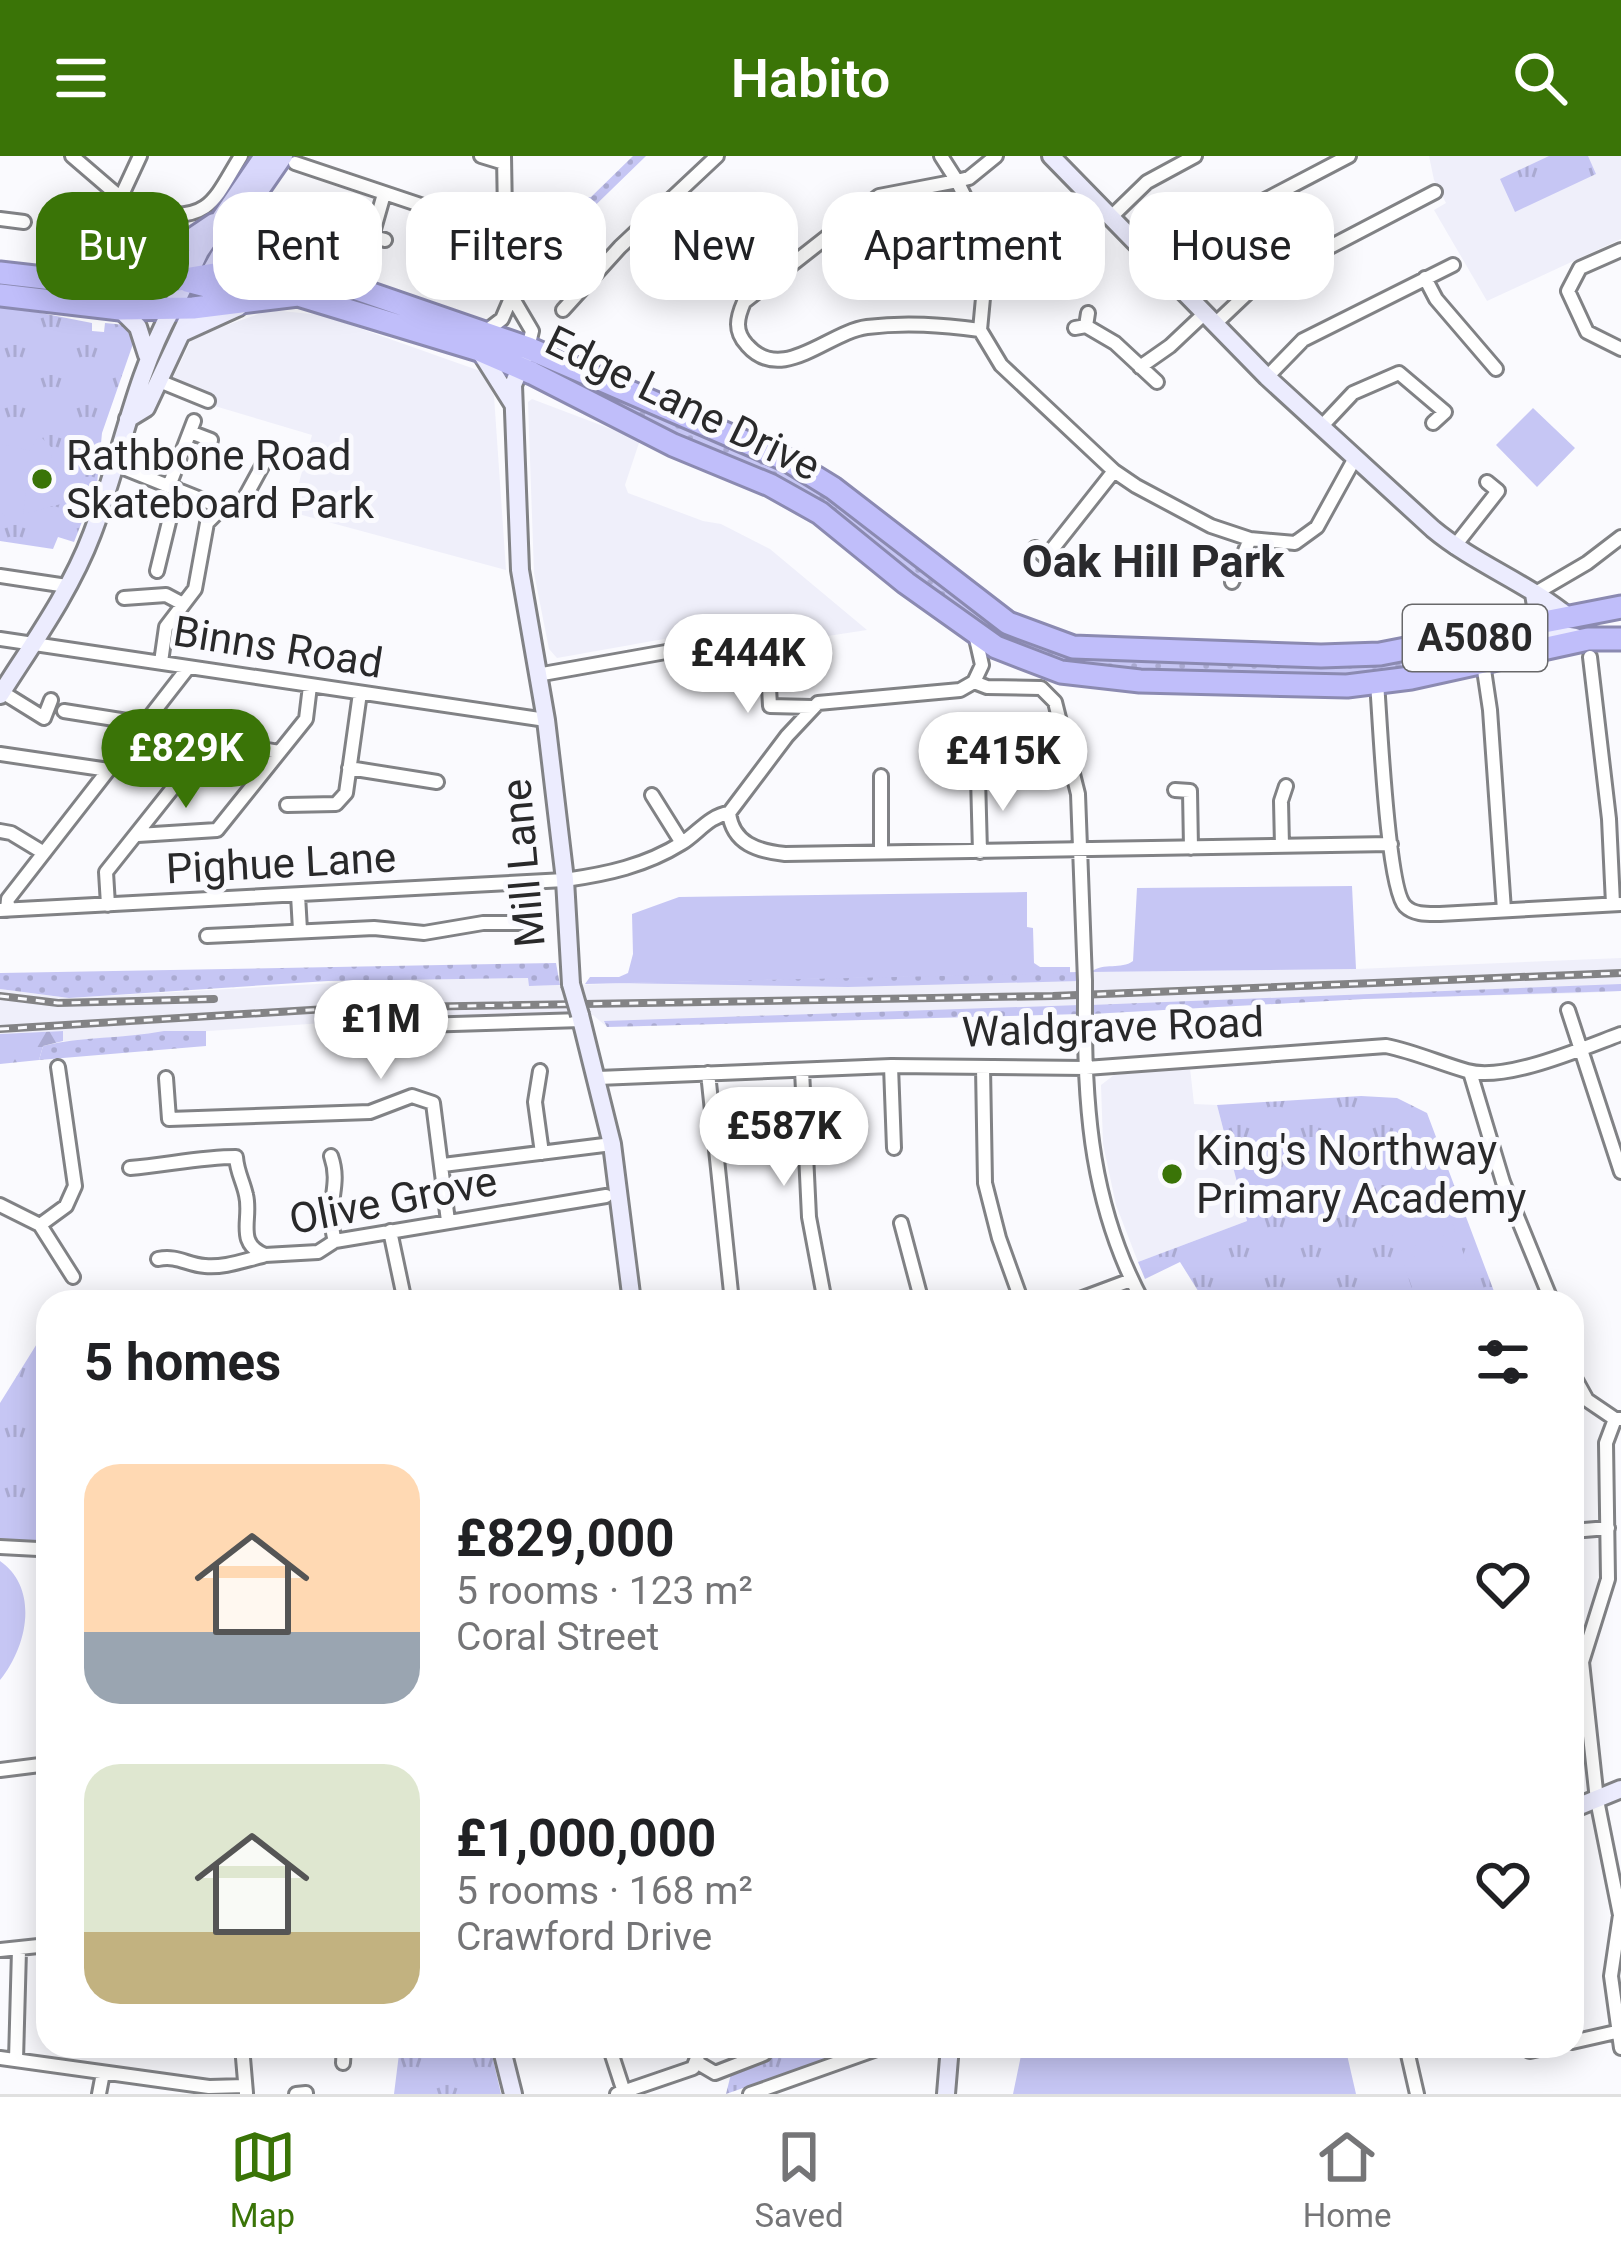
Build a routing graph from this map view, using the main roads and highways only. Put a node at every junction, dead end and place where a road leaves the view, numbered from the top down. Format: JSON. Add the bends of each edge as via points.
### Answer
{"nodes":[{"id":1,"x":290,"y":159,"type":"edge"},
{"id":2,"x":1060,"y":159,"type":"edge"},
{"id":3,"x":257,"y":165,"type":"edge"},
{"id":4,"x":243,"y":192,"type":"edge"},
{"id":5,"x":213,"y":251,"type":"edge"},
{"id":6,"x":0,"y":273,"type":"edge"},
{"id":7,"x":36,"y":281,"type":"edge"},
{"id":8,"x":213,"y":284,"type":"edge"},
{"id":9,"x":213,"y":289,"type":"edge"},
{"id":10,"x":189,"y":291,"type":"edge"},
{"id":11,"x":189,"y":291,"type":"edge"},
{"id":12,"x":193,"y":291,"type":"junction"},
{"id":13,"x":213,"y":294,"type":"edge"},
{"id":14,"x":0,"y":295,"type":"edge"},
{"id":15,"x":36,"y":296,"type":"edge"},
{"id":16,"x":120,"y":300,"type":"edge"},
{"id":17,"x":256,"y":300,"type":"edge"},
{"id":18,"x":318,"y":300,"type":"edge"},
{"id":19,"x":380,"y":300,"type":"edge"},
{"id":20,"x":182,"y":333,"type":"junction"},
{"id":21,"x":482,"y":341,"type":"junction"},
{"id":22,"x":147,"y":356,"type":"junction"},
{"id":23,"x":527,"y":363,"type":"junction"},
{"id":24,"x":514,"y":409,"type":"junction"},
{"id":25,"x":128,"y":419,"type":"junction"},
{"id":26,"x":1534,"y":594,"type":"junction"},
{"id":27,"x":1621,"y":607,"type":"edge"},
{"id":28,"x":1575,"y":617,"type":"junction"},
{"id":29,"x":1621,"y":621,"type":"edge"},
{"id":30,"x":1539,"y":624,"type":"junction"},
{"id":31,"x":1621,"y":639,"type":"edge"},
{"id":32,"x":1591,"y":656,"type":"junction"},
{"id":33,"x":1,"y":693,"type":"edge"},
{"id":34,"x":630,"y":1290,"type":"edge"},
{"id":35,"x":1621,"y":1789,"type":"edge"},
{"id":36,"x":1584,"y":1805,"type":"edge"},
{"id":37,"x":504,"y":2058,"type":"edge"},
{"id":38,"x":947,"y":2058,"type":"edge"},
{"id":39,"x":513,"y":2094,"type":"edge"},
{"id":40,"x":946,"y":2094,"type":"edge"}],
"edges":[{"from":1,"to":3,"type":"main road"},
{"from":2,"to":26,"type":"main road","via":[[1355,458],[1454,547]]},
{"from":3,"to":4,"type":"main road"},
{"from":5,"to":12,"type":"main road"},
{"from":6,"to":7,"type":"highway"},
{"from":8,"to":12,"type":"highway","name":"Edge Lane Drive","number":"A5080"},
{"from":9,"to":12,"type":"highway"},
{"from":10,"to":12,"type":"highway"},
{"from":11,"to":12,"type":"highway"},
{"from":12,"to":13,"type":"highway","name":"Edge Lane Drive","number":"A5080"},
{"from":12,"to":20,"type":"main road"},
{"from":12,"to":22,"type":"main road"},
{"from":14,"to":15,"type":"highway"},
{"from":16,"to":22,"type":"main road"},
{"from":17,"to":20,"type":"main road"},
{"from":18,"to":21,"type":"highway","name":"Edge Lane Drive","number":"A5080"},
{"from":19,"to":21,"type":"highway","name":"Edge Lane Drive","number":"A5080"},
{"from":20,"to":25,"type":"main road","via":[[146,408]]},
{"from":21,"to":23,"type":"highway","name":"Edge Lane Drive","number":"A5080"},
{"from":21,"to":24,"type":"main road"},
{"from":22,"to":25,"type":"main road"},
{"from":23,"to":24,"type":"main road","name":"Mill Lane"},
{"from":23,"to":30,"type":"highway","name":"Edge Lane Drive","number":"A5080","via":[[789,461],[1008,622],[1056,643],[1349,656]]},
{"from":23,"to":32,"type":"highway","name":"Edge Lane Drive","number":"A5080","via":[[673,445],[820,513],[975,633],[1045,667],[1108,680],[1377,683],[1483,663]]},
{"from":24,"to":34,"type":"main road","name":"Mill Lane","bridge":true,"via":[[520,570],[545,720],[572,984],[612,1144]]},
{"from":25,"to":33,"type":"main road","via":[[90,539]]},
{"from":26,"to":28,"type":"main road"},
{"from":26,"to":30,"type":"main road"},
{"from":27,"to":28,"type":"highway","name":"Edge Lane Drive","number":"A5080"},
{"from":28,"to":29,"type":"highway"},
{"from":28,"to":30,"type":"highway","name":"Edge Lane Drive","number":"A5080"},
{"from":30,"to":32,"type":"main road"},
{"from":31,"to":32,"type":"highway","name":"Edge Lane Drive","number":"A5080"},
{"from":35,"to":36,"type":"main road"},
{"from":37,"to":39,"type":"main road"},
{"from":38,"to":40,"type":"main road"}]}
